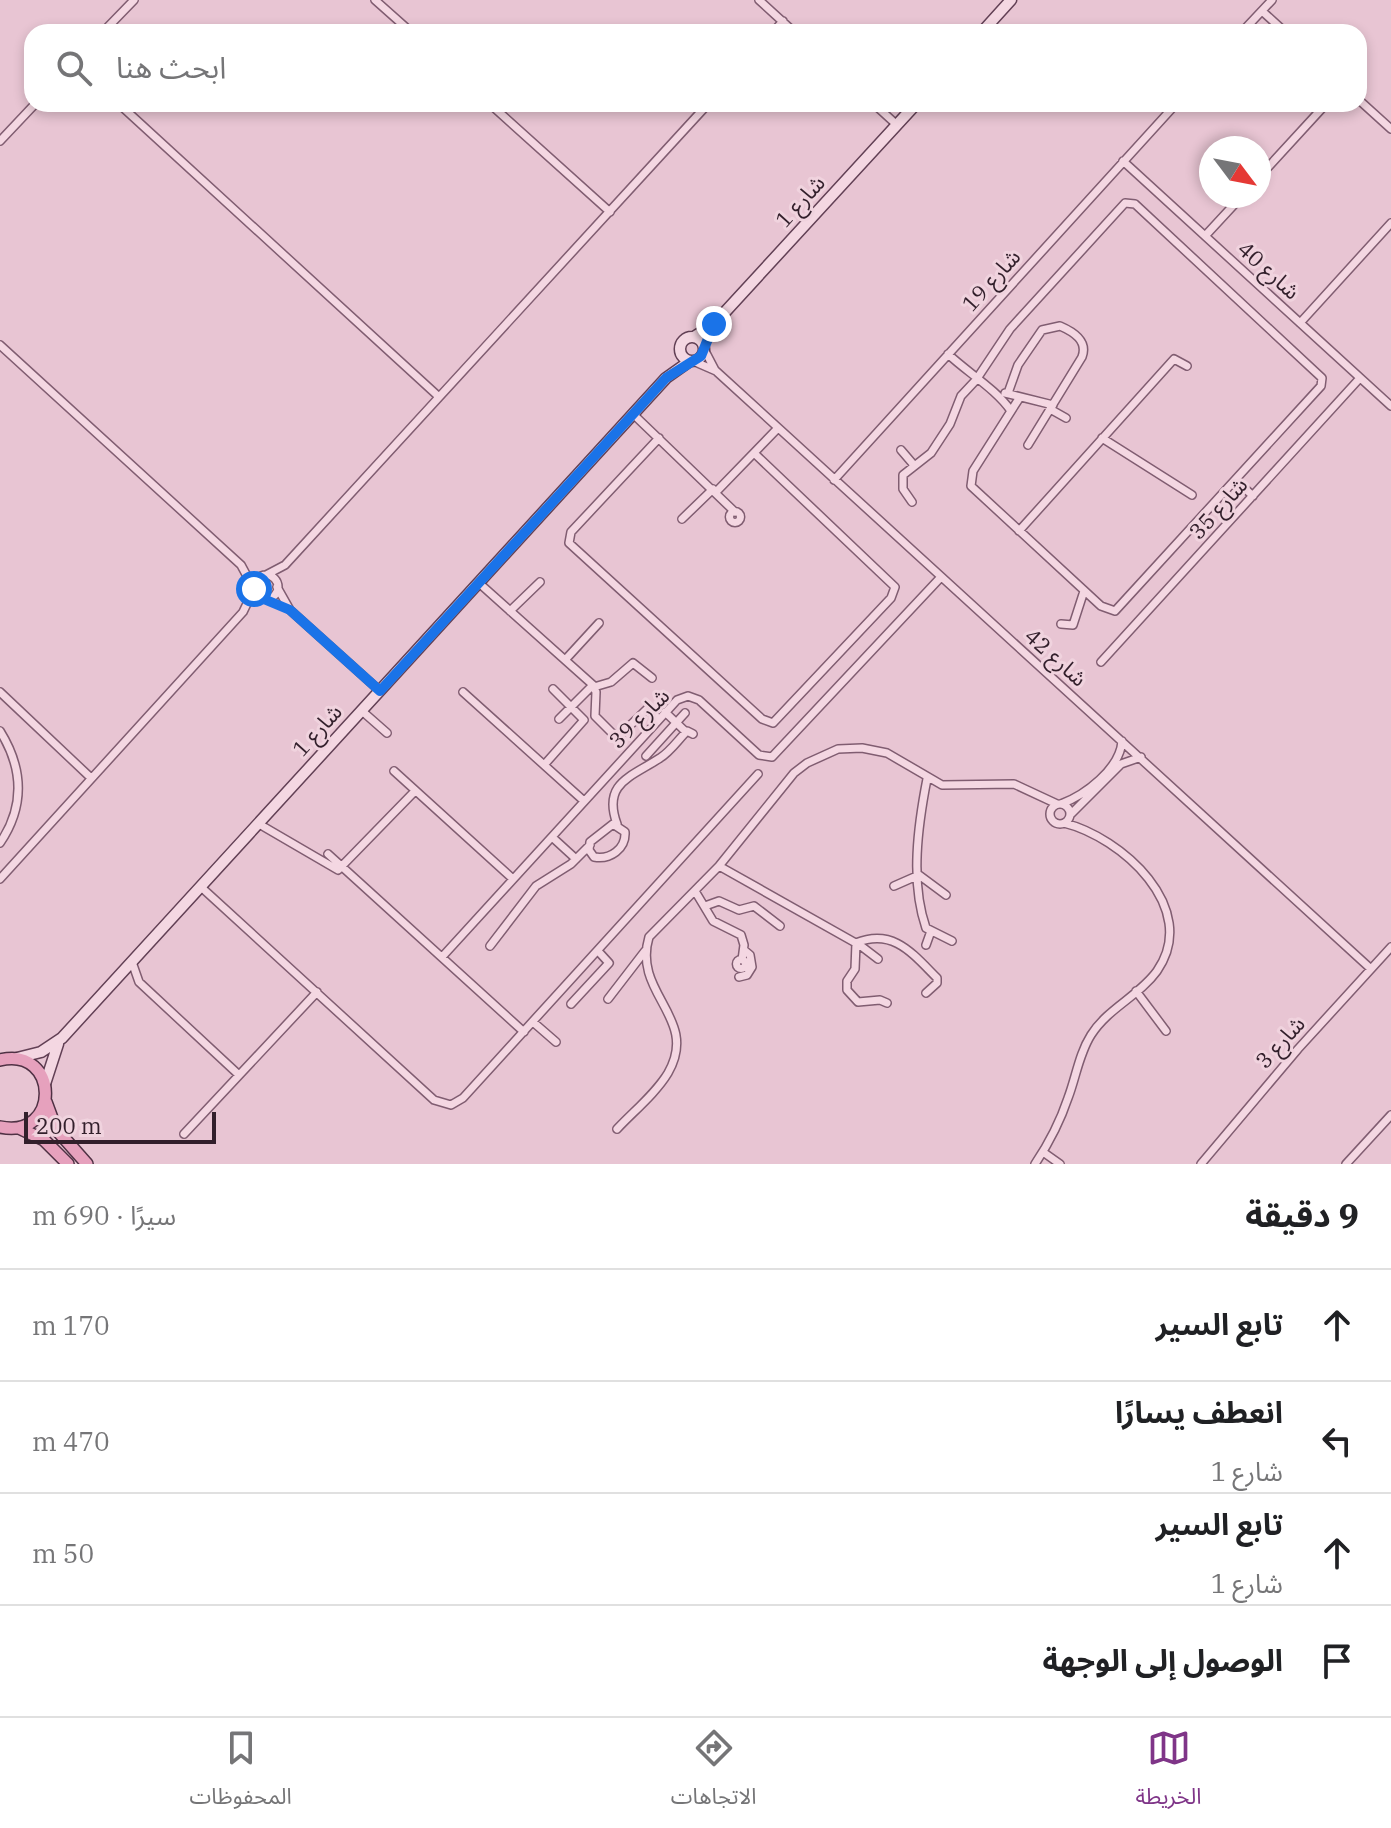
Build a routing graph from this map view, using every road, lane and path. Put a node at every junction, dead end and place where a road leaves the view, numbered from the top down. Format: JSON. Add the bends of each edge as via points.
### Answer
{"nodes":[{"id":1,"x":134,"y":0,"type":"edge"},
{"id":2,"x":375,"y":0,"type":"edge"},
{"id":3,"x":759,"y":0,"type":"edge"},
{"id":4,"x":1011,"y":0,"type":"edge"},
{"id":5,"x":1272,"y":0,"type":"edge"},
{"id":6,"x":1262,"y":11,"type":"junction"},
{"id":7,"x":783,"y":21,"type":"junction"},
{"id":8,"x":111,"y":24,"type":"edge"},
{"id":9,"x":402,"y":24,"type":"edge"},
{"id":10,"x":780,"y":24,"type":"edge"},
{"id":11,"x":786,"y":24,"type":"edge"},
{"id":12,"x":989,"y":24,"type":"edge"},
{"id":13,"x":1250,"y":24,"type":"edge"},
{"id":14,"x":1276,"y":24,"type":"edge"},
{"id":15,"x":1367,"y":107,"type":"edge"},
{"id":16,"x":27,"y":112,"type":"edge"},
{"id":17,"x":128,"y":112,"type":"edge"},
{"id":18,"x":499,"y":112,"type":"edge"},
{"id":19,"x":701,"y":112,"type":"edge"},
{"id":20,"x":883,"y":112,"type":"edge"},
{"id":21,"x":909,"y":112,"type":"edge"},
{"id":22,"x":1169,"y":112,"type":"edge"},
{"id":23,"x":1319,"y":112,"type":"edge"},
{"id":24,"x":897,"y":125,"type":"junction"},
{"id":25,"x":1391,"y":129,"type":"edge"},
{"id":26,"x":0,"y":141,"type":"edge"},
{"id":27,"x":1123,"y":161,"type":"junction"},
{"id":28,"x":1271,"y":164,"type":"edge"},
{"id":29,"x":1231,"y":208,"type":"edge"},
{"id":30,"x":610,"y":212,"type":"junction"},
{"id":31,"x":1391,"y":223,"type":"edge"},
{"id":32,"x":1205,"y":236,"type":"junction"},
{"id":33,"x":1300,"y":323,"type":"junction"},
{"id":34,"x":714,"y":324,"type":"junction"},
{"id":35,"x":694,"y":337,"type":"junction"},
{"id":36,"x":0,"y":345,"type":"edge"},
{"id":37,"x":704,"y":348,"type":"junction"},
{"id":38,"x":680,"y":352,"type":"junction"},
{"id":39,"x":948,"y":354,"type":"junction"},
{"id":40,"x":692,"y":361,"type":"junction"},
{"id":41,"x":1187,"y":366,"type":"dead end"},
{"id":42,"x":716,"y":371,"type":"junction"},
{"id":43,"x":666,"y":378,"type":"junction"},
{"id":44,"x":1360,"y":378,"type":"junction"},
{"id":45,"x":976,"y":380,"type":"junction"},
{"id":46,"x":1008,"y":393,"type":"junction"},
{"id":47,"x":998,"y":395,"type":"junction"},
{"id":48,"x":438,"y":396,"type":"junction"},
{"id":49,"x":1020,"y":397,"type":"junction"},
{"id":50,"x":1391,"y":406,"type":"edge"},
{"id":51,"x":1052,"y":407,"type":"junction"},
{"id":52,"x":1011,"y":411,"type":"junction"},
{"id":53,"x":633,"y":414,"type":"junction"},
{"id":54,"x":1066,"y":418,"type":"dead end"},
{"id":55,"x":778,"y":428,"type":"junction"},
{"id":56,"x":659,"y":438,"type":"junction"},
{"id":57,"x":1102,"y":438,"type":"junction"},
{"id":58,"x":1028,"y":445,"type":"dead end"},
{"id":59,"x":901,"y":450,"type":"dead end"},
{"id":60,"x":754,"y":453,"type":"junction"},
{"id":61,"x":913,"y":464,"type":"junction"},
{"id":62,"x":834,"y":480,"type":"junction"},
{"id":63,"x":1238,"y":483,"type":"junction"},
{"id":64,"x":714,"y":490,"type":"junction"},
{"id":65,"x":1192,"y":495,"type":"dead end"},
{"id":66,"x":1253,"y":496,"type":"junction"},
{"id":67,"x":912,"y":502,"type":"dead end"},
{"id":68,"x":735,"y":512,"type":"dead end"},
{"id":69,"x":682,"y":519,"type":"dead end"},
{"id":70,"x":1019,"y":531,"type":"junction"},
{"id":71,"x":241,"y":565,"type":"junction"},
{"id":72,"x":285,"y":565,"type":"junction"},
{"id":73,"x":266,"y":575,"type":"junction"},
{"id":74,"x":941,"y":577,"type":"junction"},
{"id":75,"x":540,"y":582,"type":"dead end"},
{"id":76,"x":479,"y":583,"type":"junction"},
{"id":77,"x":277,"y":587,"type":"junction"},
{"id":78,"x":254,"y":589,"type":"junction"},
{"id":79,"x":1084,"y":591,"type":"junction"},
{"id":80,"x":266,"y":598,"type":"junction"},
{"id":81,"x":290,"y":610,"type":"junction"},
{"id":82,"x":510,"y":611,"type":"junction"},
{"id":83,"x":243,"y":612,"type":"junction"},
{"id":84,"x":599,"y":623,"type":"dead end"},
{"id":85,"x":1061,"y":624,"type":"dead end"},
{"id":86,"x":565,"y":660,"type":"junction"},
{"id":87,"x":1101,"y":662,"type":"dead end"},
{"id":88,"x":652,"y":678,"type":"dead end"},
{"id":89,"x":594,"y":686,"type":"junction"},
{"id":90,"x":553,"y":689,"type":"dead end"},
{"id":91,"x":380,"y":691,"type":"junction"},
{"id":92,"x":0,"y":692,"type":"edge"},
{"id":93,"x":463,"y":692,"type":"dead end"},
{"id":94,"x":572,"y":706,"type":"junction"},
{"id":95,"x":362,"y":711,"type":"junction"},
{"id":96,"x":685,"y":713,"type":"dead end"},
{"id":97,"x":662,"y":715,"type":"junction"},
{"id":98,"x":559,"y":719,"type":"dead end"},
{"id":99,"x":676,"y":723,"type":"junction"},
{"id":100,"x":0,"y":731,"type":"edge"},
{"id":101,"x":387,"y":733,"type":"dead end"},
{"id":102,"x":1122,"y":741,"type":"junction"},
{"id":103,"x":646,"y":756,"type":"dead end"},
{"id":104,"x":1141,"y":757,"type":"junction"},
{"id":105,"x":544,"y":765,"type":"junction"},
{"id":106,"x":394,"y":771,"type":"dead end"},
{"id":107,"x":758,"y":774,"type":"dead end"},
{"id":108,"x":90,"y":777,"type":"junction"},
{"id":109,"x":927,"y":779,"type":"junction"},
{"id":110,"x":415,"y":791,"type":"junction"},
{"id":111,"x":584,"y":801,"type":"junction"},
{"id":112,"x":1056,"y":806,"type":"junction"},
{"id":113,"x":1068,"y":819,"type":"junction"},
{"id":114,"x":259,"y":824,"type":"junction"},
{"id":115,"x":617,"y":824,"type":"junction"},
{"id":116,"x":552,"y":837,"type":"junction"},
{"id":117,"x":0,"y":843,"type":"edge"},
{"id":118,"x":590,"y":845,"type":"junction"},
{"id":119,"x":328,"y":854,"type":"dead end"},
{"id":120,"x":576,"y":859,"type":"junction"},
{"id":121,"x":598,"y":859,"type":"junction"},
{"id":122,"x":719,"y":866,"type":"junction"},
{"id":123,"x":343,"y":867,"type":"junction"},
{"id":124,"x":919,"y":875,"type":"junction"},
{"id":125,"x":0,"y":879,"type":"edge"},
{"id":126,"x":513,"y":879,"type":"junction"},
{"id":127,"x":894,"y":886,"type":"dead end"},
{"id":128,"x":201,"y":887,"type":"junction"},
{"id":129,"x":695,"y":891,"type":"junction"},
{"id":130,"x":946,"y":895,"type":"dead end"},
{"id":131,"x":705,"y":906,"type":"junction"},
{"id":132,"x":780,"y":926,"type":"dead end"},
{"id":133,"x":931,"y":931,"type":"junction"},
{"id":134,"x":952,"y":941,"type":"dead end"},
{"id":135,"x":856,"y":943,"type":"junction"},
{"id":136,"x":926,"y":945,"type":"dead end"},
{"id":137,"x":490,"y":946,"type":"dead end"},
{"id":138,"x":1391,"y":949,"type":"edge"},
{"id":139,"x":744,"y":950,"type":"junction"},
{"id":140,"x":598,"y":951,"type":"junction"},
{"id":141,"x":645,"y":951,"type":"junction"},
{"id":142,"x":442,"y":957,"type":"junction"},
{"id":143,"x":878,"y":959,"type":"dead end"},
{"id":144,"x":132,"y":962,"type":"junction"},
{"id":145,"x":608,"y":964,"type":"junction"},
{"id":146,"x":1371,"y":969,"type":"junction"},
{"id":147,"x":622,"y":977,"type":"junction"},
{"id":148,"x":1136,"y":991,"type":"junction"},
{"id":149,"x":317,"y":992,"type":"junction"},
{"id":150,"x":926,"y":993,"type":"dead end"},
{"id":151,"x":608,"y":999,"type":"dead end"},
{"id":152,"x":887,"y":1003,"type":"dead end"},
{"id":153,"x":571,"y":1004,"type":"dead end"},
{"id":154,"x":533,"y":1022,"type":"junction"},
{"id":155,"x":1166,"y":1031,"type":"dead end"},
{"id":156,"x":524,"y":1032,"type":"junction"},
{"id":157,"x":62,"y":1038,"type":"junction"},
{"id":158,"x":556,"y":1042,"type":"dead end"},
{"id":159,"x":17,"y":1058,"type":"junction"},
{"id":160,"x":0,"y":1060,"type":"edge"},
{"id":161,"x":239,"y":1075,"type":"junction"},
{"id":162,"x":45,"y":1084,"type":"junction"},
{"id":163,"x":45,"y":1101,"type":"junction"},
{"id":164,"x":1391,"y":1115,"type":"edge"},
{"id":165,"x":6,"y":1129,"type":"edge"},
{"id":166,"x":617,"y":1129,"type":"dead end"},
{"id":167,"x":184,"y":1134,"type":"dead end"},
{"id":168,"x":1043,"y":1152,"type":"junction"},
{"id":169,"x":68,"y":1164,"type":"edge"},
{"id":170,"x":87,"y":1164,"type":"edge"},
{"id":171,"x":1035,"y":1164,"type":"edge"},
{"id":172,"x":1060,"y":1164,"type":"edge"},
{"id":173,"x":1201,"y":1164,"type":"edge"},
{"id":174,"x":1346,"y":1164,"type":"edge"}],
"edges":[{"from":1,"to":8,"type":"street"},
{"from":2,"to":9,"type":"street"},
{"from":3,"to":7,"type":"street"},
{"from":4,"to":12,"type":"street"},
{"from":5,"to":6,"type":"street"},
{"from":6,"to":13,"type":"street"},
{"from":6,"to":14,"type":"street"},
{"from":7,"to":10,"type":"street"},
{"from":7,"to":11,"type":"street"},
{"from":15,"to":25,"type":"street"},
{"from":16,"to":26,"type":"street"},
{"from":17,"to":48,"type":"street"},
{"from":18,"to":30,"type":"street"},
{"from":19,"to":30,"type":"street"},
{"from":20,"to":24,"type":"street"},
{"from":21,"to":24,"type":"street","name":"شارع 1"},
{"from":22,"to":27,"type":"street","name":"شارع 19"},
{"from":23,"to":28,"type":"street"},
{"from":24,"to":34,"type":"street","name":"شارع 1"},
{"from":27,"to":32,"type":"street","name":"شارع 40"},
{"from":27,"to":39,"type":"street","name":"شارع 19"},
{"from":29,"to":32,"type":"street"},
{"from":30,"to":48,"type":"street"},
{"from":31,"to":33,"type":"street"},
{"from":32,"to":33,"type":"street","name":"شارع 40"},
{"from":33,"to":44,"type":"street","name":"شارع 40"},
{"from":34,"to":35,"type":"street","name":"شارع 1"},
{"from":34,"to":37,"type":"street","name":"شارع 1"},
{"from":35,"to":37,"type":"street"},
{"from":35,"to":38,"type":"street","via":[[684,339]]},
{"from":36,"to":71,"type":"street"},
{"from":37,"to":40,"type":"street"},
{"from":37,"to":42,"type":"street","name":"شارع 42"},
{"from":38,"to":40,"type":"street"},
{"from":38,"to":43,"type":"street","name":"شارع 1"},
{"from":39,"to":45,"type":"street"},
{"from":39,"to":62,"type":"street","name":"شارع 19"},
{"from":40,"to":42,"type":"street","name":"شارع 42"},
{"from":40,"to":43,"type":"street","name":"شارع 1"},
{"from":41,"to":57,"type":"street","via":[[1174,359]]},
{"from":42,"to":55,"type":"street","name":"شارع 42"},
{"from":43,"to":53,"type":"street","name":"شارع 1"},
{"from":44,"to":50,"type":"street","name":"شارع 40"},
{"from":44,"to":66,"type":"street","name":"شارع 35"},
{"from":45,"to":47,"type":"street"},
{"from":45,"to":61,"type":"street","via":[[961,396],[931,453]]},
{"from":45,"to":63,"type":"street","via":[[1010,329],[1120,207],[1132,203],[1322,378],[1321,386]]},
{"from":46,"to":47,"type":"street"},
{"from":46,"to":49,"type":"street"},
{"from":46,"to":51,"type":"street","via":[[1013,374],[1038,333],[1060,326],[1080,338],[1084,353]]},
{"from":47,"to":52,"type":"street"},
{"from":48,"to":72,"type":"street"},
{"from":49,"to":51,"type":"street"},
{"from":49,"to":52,"type":"street"},
{"from":51,"to":54,"type":"street"},
{"from":51,"to":58,"type":"street"},
{"from":52,"to":70,"type":"street","via":[[970,481],[973,490]]},
{"from":53,"to":56,"type":"street"},
{"from":53,"to":76,"type":"street","name":"شارع 1"},
{"from":55,"to":60,"type":"street"},
{"from":55,"to":62,"type":"street","name":"شارع 42"},
{"from":56,"to":60,"type":"street","via":[[571,532],[569,543],[762,719],[773,723],[891,598],[895,587]]},
{"from":56,"to":64,"type":"street"},
{"from":57,"to":65,"type":"street"},
{"from":57,"to":70,"type":"street"},
{"from":59,"to":61,"type":"street"},
{"from":60,"to":64,"type":"street"},
{"from":61,"to":67,"type":"street","via":[[901,480]]},
{"from":62,"to":74,"type":"street","name":"شارع 42"},
{"from":63,"to":66,"type":"street"},
{"from":63,"to":79,"type":"street","via":[[1119,609],[1105,610]]},
{"from":64,"to":68,"type":"street"},
{"from":64,"to":69,"type":"street"},
{"from":66,"to":87,"type":"street","name":"شارع 35"},
{"from":70,"to":79,"type":"street"},
{"from":71,"to":73,"type":"street"},
{"from":71,"to":78,"type":"street"},
{"from":72,"to":73,"type":"street"},
{"from":72,"to":77,"type":"street"},
{"from":73,"to":77,"type":"street"},
{"from":73,"to":78,"type":"street","via":[[256,579]]},
{"from":74,"to":97,"type":"street","name":"شارع 39","via":[[772,757],[759,755],[694,697],[677,700]]},
{"from":74,"to":102,"type":"street","name":"شارع 42"},
{"from":75,"to":82,"type":"street"},
{"from":76,"to":82,"type":"street"},
{"from":76,"to":91,"type":"street","name":"شارع 1"},
{"from":77,"to":80,"type":"street"},
{"from":77,"to":81,"type":"street"},
{"from":78,"to":80,"type":"street"},
{"from":78,"to":83,"type":"street"},
{"from":79,"to":85,"type":"street","via":[[1072,626]]},
{"from":80,"to":81,"type":"street"},
{"from":80,"to":83,"type":"street"},
{"from":81,"to":91,"type":"street"},
{"from":82,"to":86,"type":"street"},
{"from":83,"to":108,"type":"street"},
{"from":84,"to":86,"type":"street"},
{"from":86,"to":89,"type":"street"},
{"from":88,"to":89,"type":"street","via":[[635,662],[611,682]]},
{"from":89,"to":94,"type":"street"},
{"from":89,"to":97,"type":"street","via":[[595,716],[617,738],[647,709]]},
{"from":90,"to":94,"type":"street"},
{"from":91,"to":95,"type":"street","name":"شارع 1"},
{"from":92,"to":108,"type":"street"},
{"from":93,"to":105,"type":"street"},
{"from":94,"to":98,"type":"street"},
{"from":94,"to":105,"type":"street","via":[[583,722]]},
{"from":95,"to":101,"type":"street"},
{"from":95,"to":114,"type":"street","name":"شارع 1"},
{"from":96,"to":99,"type":"street"},
{"from":97,"to":99,"type":"street"},
{"from":97,"to":111,"type":"street","name":"شارع 39"},
{"from":99,"to":103,"type":"street"},
{"from":99,"to":115,"type":"street","via":[[689,733],[615,791]]},
{"from":100,"to":117,"type":"street","via":[[19,780],[16,809]]},
{"from":102,"to":104,"type":"street","name":"شارع 42"},
{"from":102,"to":112,"type":"street","via":[[1116,760],[1092,785]]},
{"from":104,"to":113,"type":"street","via":[[1121,764]]},
{"from":104,"to":146,"type":"street","name":"شارع 42"},
{"from":105,"to":111,"type":"street"},
{"from":106,"to":110,"type":"street"},
{"from":107,"to":140,"type":"street"},
{"from":108,"to":125,"type":"street"},
{"from":109,"to":112,"type":"street","via":[[953,787],[1003,782],[1025,787]]},
{"from":109,"to":122,"type":"street","via":[[875,749],[850,747],[822,755],[794,773]]},
{"from":109,"to":124,"type":"street","via":[[919,826]]},
{"from":110,"to":123,"type":"street"},
{"from":110,"to":126,"type":"street"},
{"from":111,"to":116,"type":"street","name":"شارع 39"},
{"from":112,"to":113,"type":"street","via":[[1068,808]]},
{"from":112,"to":113,"type":"street","via":[[1052,820]]},
{"from":113,"to":148,"type":"street","via":[[1133,863],[1163,899],[1170,928],[1165,956]]},
{"from":114,"to":123,"type":"street","via":[[332,869]]},
{"from":114,"to":128,"type":"street","name":"شارع 1"},
{"from":115,"to":118,"type":"street","via":[[600,831]]},
{"from":115,"to":121,"type":"street","via":[[625,832],[623,845]]},
{"from":116,"to":120,"type":"street"},
{"from":116,"to":126,"type":"street","name":"شارع 39"},
{"from":118,"to":120,"type":"street"},
{"from":118,"to":121,"type":"street"},
{"from":119,"to":123,"type":"street"},
{"from":120,"to":121,"type":"street"},
{"from":120,"to":137,"type":"street","via":[[536,886]]},
{"from":122,"to":129,"type":"street"},
{"from":122,"to":135,"type":"street"},
{"from":123,"to":142,"type":"street"},
{"from":124,"to":127,"type":"street"},
{"from":124,"to":130,"type":"street"},
{"from":124,"to":133,"type":"street","via":[[923,915]]},
{"from":126,"to":142,"type":"street","name":"شارع 39"},
{"from":128,"to":144,"type":"street","name":"شارع 1"},
{"from":128,"to":149,"type":"street"},
{"from":129,"to":131,"type":"street"},
{"from":129,"to":141,"type":"street","via":[[656,926]]},
{"from":131,"to":132,"type":"street","via":[[716,901],[739,910],[754,906]]},
{"from":131,"to":139,"type":"street","via":[[713,921],[741,935]]},
{"from":133,"to":134,"type":"street"},
{"from":133,"to":136,"type":"street"},
{"from":135,"to":143,"type":"street"},
{"from":135,"to":150,"type":"street","via":[[876,936],[906,947],[938,979]]},
{"from":135,"to":152,"type":"street","via":[[855,969],[846,986],[849,995],[858,1002]]},
{"from":138,"to":146,"type":"street","name":"شارع 3"},
{"from":139,"to":139,"type":"street","via":[[752,959],[747,975],[740,971]]},
{"from":140,"to":145,"type":"street"},
{"from":140,"to":154,"type":"street"},
{"from":141,"to":147,"type":"street"},
{"from":141,"to":166,"type":"street","via":[[647,974],[670,1014],[677,1044],[668,1074]]},
{"from":142,"to":156,"type":"street"},
{"from":144,"to":157,"type":"street","name":"شارع 1"},
{"from":144,"to":161,"type":"street","via":[[139,982]]},
{"from":145,"to":147,"type":"street"},
{"from":145,"to":153,"type":"street"},
{"from":146,"to":173,"type":"street","name":"شارع 3"},
{"from":147,"to":151,"type":"street"},
{"from":148,"to":155,"type":"street"},
{"from":148,"to":168,"type":"street","via":[[1091,1036]]},
{"from":149,"to":156,"type":"street","via":[[434,1100],[446,1105],[459,1102]]},
{"from":149,"to":161,"type":"street"},
{"from":154,"to":156,"type":"street"},
{"from":154,"to":158,"type":"street"},
{"from":157,"to":159,"type":"street","name":"شارع 1","via":[[41,1052]]},
{"from":157,"to":162,"type":"street","name":"شارع 1"},
{"from":159,"to":160,"type":"main road"},
{"from":159,"to":162,"type":"main road","via":[[35,1067]]},
{"from":161,"to":167,"type":"street"},
{"from":162,"to":163,"type":"main road"},
{"from":163,"to":165,"type":"main road","via":[[33,1121]]},
{"from":163,"to":170,"type":"main road","via":[[56,1129]]},
{"from":164,"to":174,"type":"street"},
{"from":165,"to":169,"type":"main road","via":[[44,1140]]},
{"from":168,"to":171,"type":"street"},
{"from":168,"to":172,"type":"street"}]}
